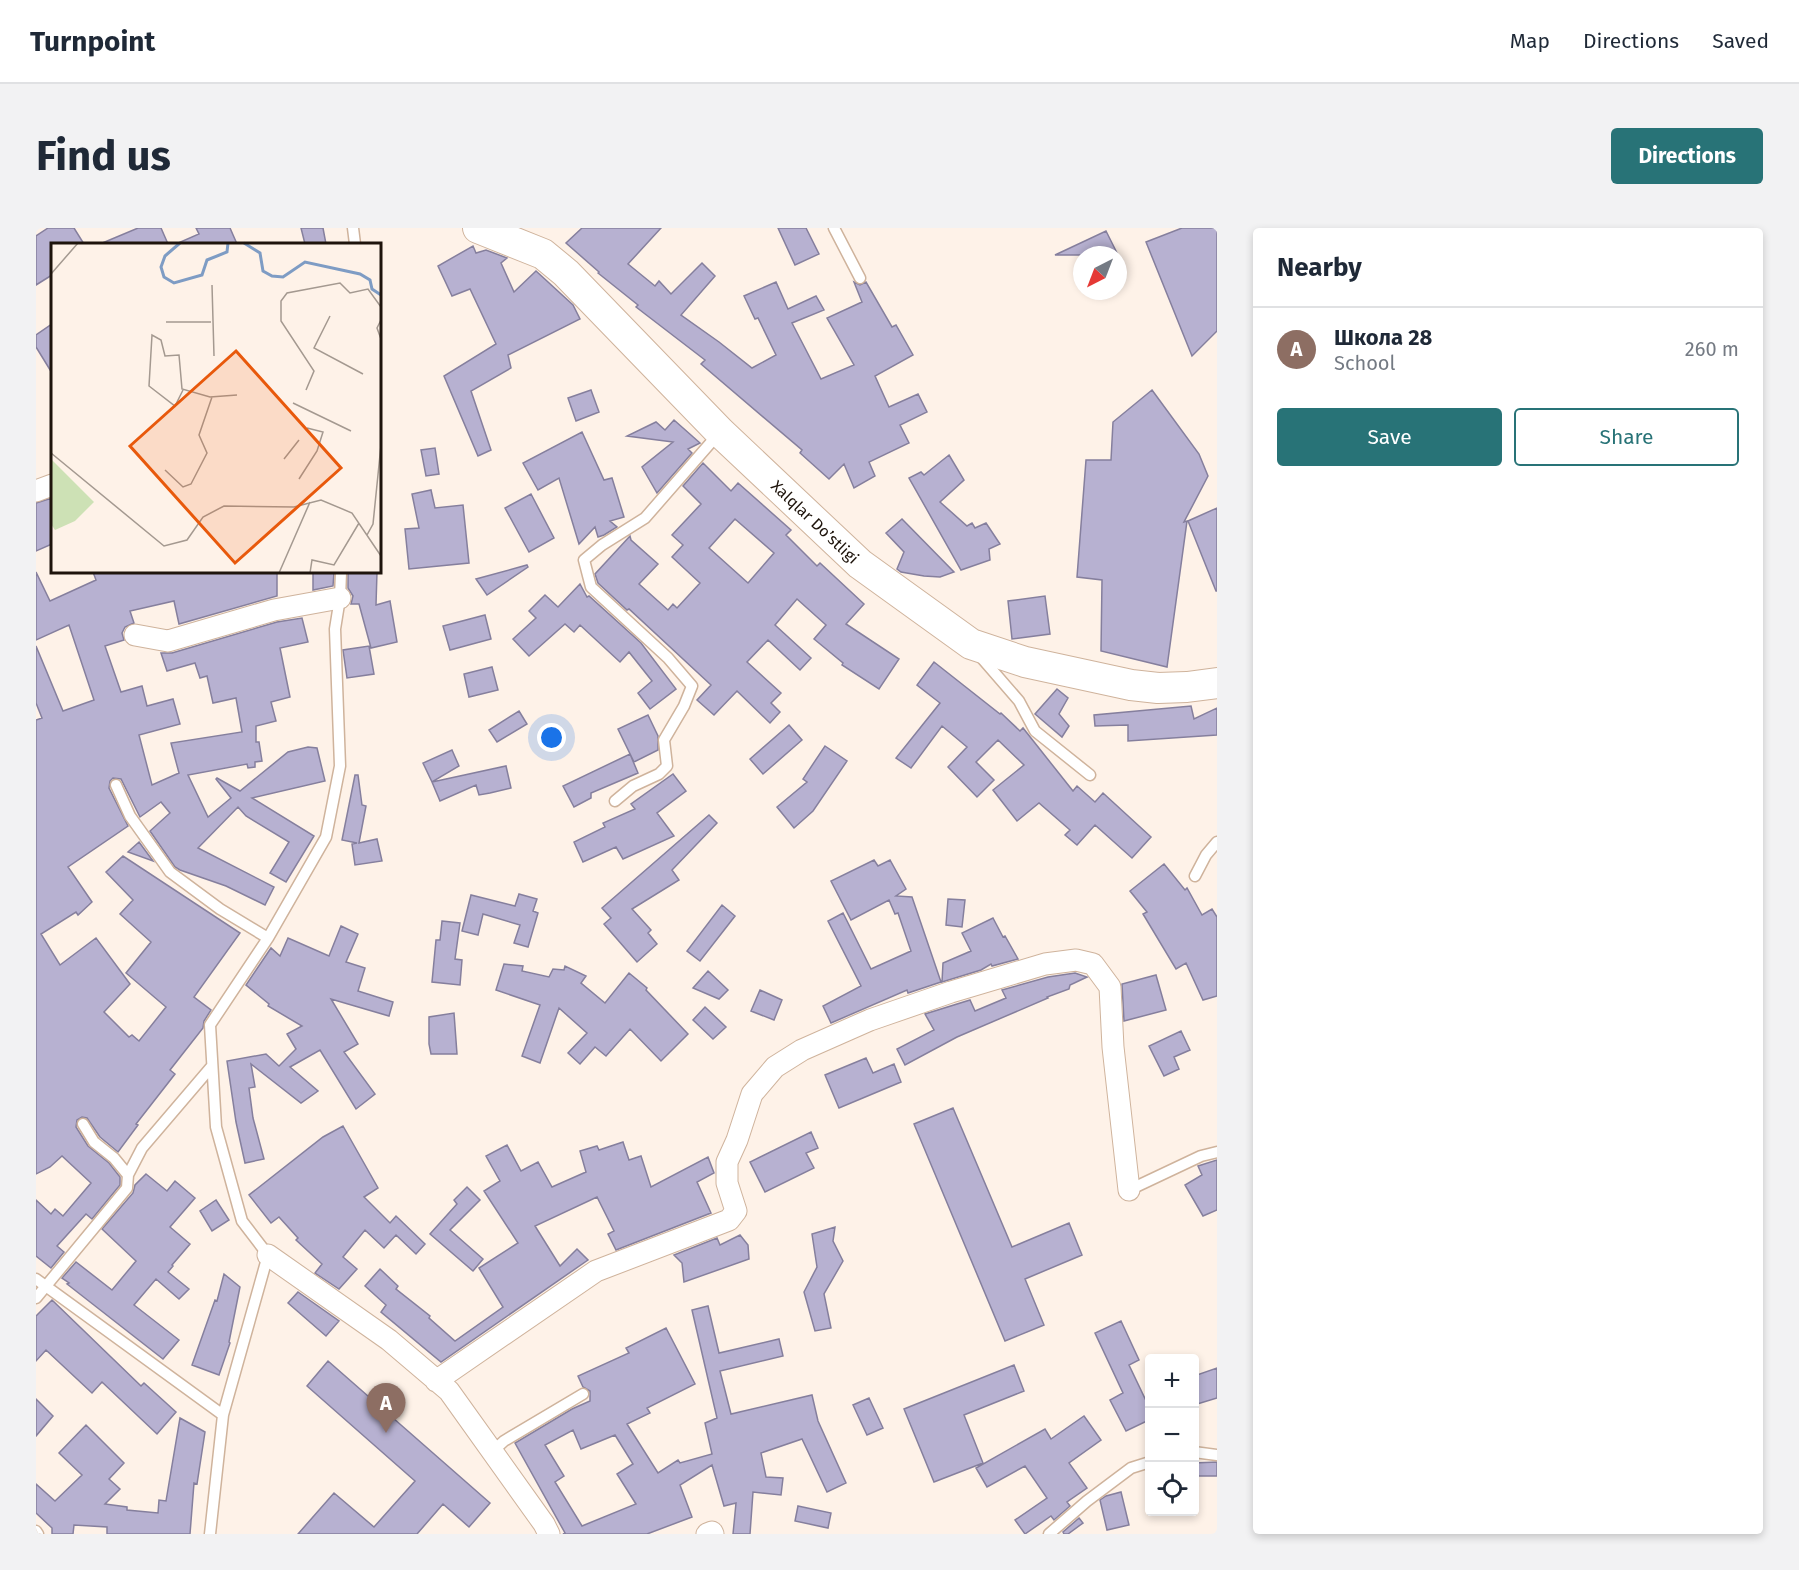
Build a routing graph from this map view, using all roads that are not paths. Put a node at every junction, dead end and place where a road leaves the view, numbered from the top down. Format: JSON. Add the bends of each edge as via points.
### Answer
{"nodes":[{"id":1,"x":353,"y":228,"type":"edge"},
{"id":2,"x":478,"y":228,"type":"edge"},
{"id":3,"x":834,"y":228,"type":"edge"},
{"id":4,"x":355,"y":243,"type":"edge"},
{"id":5,"x":860,"y":278,"type":"dead end"},
{"id":6,"x":720,"y":432,"type":"junction"},
{"id":7,"x":51,"y":484,"type":"edge"},
{"id":8,"x":36,"y":491,"type":"edge"},
{"id":9,"x":341,"y":573,"type":"edge"},
{"id":10,"x":340,"y":598,"type":"junction"},
{"id":11,"x":135,"y":634,"type":"dead end"},
{"id":12,"x":971,"y":644,"type":"junction"},
{"id":13,"x":1217,"y":683,"type":"edge"},
{"id":14,"x":1090,"y":775,"type":"dead end"},
{"id":15,"x":116,"y":785,"type":"dead end"},
{"id":16,"x":615,"y":801,"type":"dead end"},
{"id":17,"x":1217,"y":842,"type":"edge"},
{"id":18,"x":1195,"y":876,"type":"dead end"},
{"id":19,"x":268,"y":938,"type":"junction"},
{"id":20,"x":212,"y":1066,"type":"junction"},
{"id":21,"x":83,"y":1124,"type":"dead end"},
{"id":22,"x":1217,"y":1152,"type":"edge"},
{"id":23,"x":128,"y":1175,"type":"junction"},
{"id":24,"x":1130,"y":1190,"type":"joint"},
{"id":25,"x":268,"y":1255,"type":"junction"},
{"id":26,"x":36,"y":1279,"type":"edge"},
{"id":27,"x":46,"y":1287,"type":"junction"},
{"id":28,"x":36,"y":1298,"type":"edge"},
{"id":29,"x":436,"y":1381,"type":"junction"},
{"id":30,"x":583,"y":1394,"type":"dead end"},
{"id":31,"x":223,"y":1415,"type":"junction"},
{"id":32,"x":492,"y":1452,"type":"junction"},
{"id":33,"x":1199,"y":1453,"type":"edge"},
{"id":34,"x":1217,"y":1455,"type":"edge"},
{"id":35,"x":1145,"y":1463,"type":"edge"},
{"id":36,"x":210,"y":1534,"type":"edge"},
{"id":37,"x":549,"y":1534,"type":"edge"},
{"id":38,"x":707,"y":1534,"type":"edge"},
{"id":39,"x":713,"y":1534,"type":"edge"},
{"id":40,"x":1049,"y":1534,"type":"edge"}],
"edges":[{"from":1,"to":4,"type":"lane"},
{"from":2,"to":6,"type":"main road","name":"Xalqlar Do’stligi","via":[[543,254],[566,273]]},
{"from":3,"to":5,"type":"lane"},
{"from":6,"to":12,"type":"main road","name":"Xalqlar Do’stligi","via":[[860,564]]},
{"from":6,"to":16,"type":"lane","via":[[645,518],[584,560],[591,587],[668,658],[692,686],[664,740],[667,766]]},
{"from":7,"to":8,"type":"street"},
{"from":9,"to":10,"type":"lane"},
{"from":10,"to":11,"type":"street","via":[[274,610],[168,641]]},
{"from":10,"to":19,"type":"lane","via":[[335,629],[340,766],[326,837]]},
{"from":12,"to":13,"type":"main road","name":"Xalqlar Do’stligi","via":[[1025,662],[1131,685],[1187,687]]},
{"from":12,"to":14,"type":"lane","via":[[1019,701],[1035,731]]},
{"from":15,"to":19,"type":"lane","via":[[130,816],[170,872]]},
{"from":17,"to":18,"type":"lane"},
{"from":19,"to":20,"type":"lane","via":[[210,1025]]},
{"from":20,"to":23,"type":"lane","via":[[142,1148]]},
{"from":20,"to":25,"type":"lane","via":[[216,1127],[242,1221]]},
{"from":21,"to":23,"type":"lane","via":[[94,1142]]},
{"from":22,"to":24,"type":"lane"},
{"from":23,"to":27,"type":"lane","via":[[127,1188]]},
{"from":24,"to":29,"type":"street","via":[[1110,987],[1093,964],[1076,960],[1046,964],[870,1020],[802,1050],[775,1067],[752,1094],[727,1162],[727,1183],[736,1211],[729,1220],[596,1271]]},
{"from":25,"to":29,"type":"street","via":[[389,1340]]},
{"from":25,"to":31,"type":"lane"},
{"from":26,"to":27,"type":"lane"},
{"from":27,"to":28,"type":"lane"},
{"from":27,"to":31,"type":"lane"},
{"from":29,"to":32,"type":"street","via":[[449,1391]]},
{"from":30,"to":32,"type":"lane"},
{"from":31,"to":36,"type":"lane"},
{"from":32,"to":37,"type":"street"},
{"from":33,"to":34,"type":"lane"},
{"from":35,"to":40,"type":"lane","via":[[1131,1468]]},
{"from":38,"to":39,"type":"street"}]}
